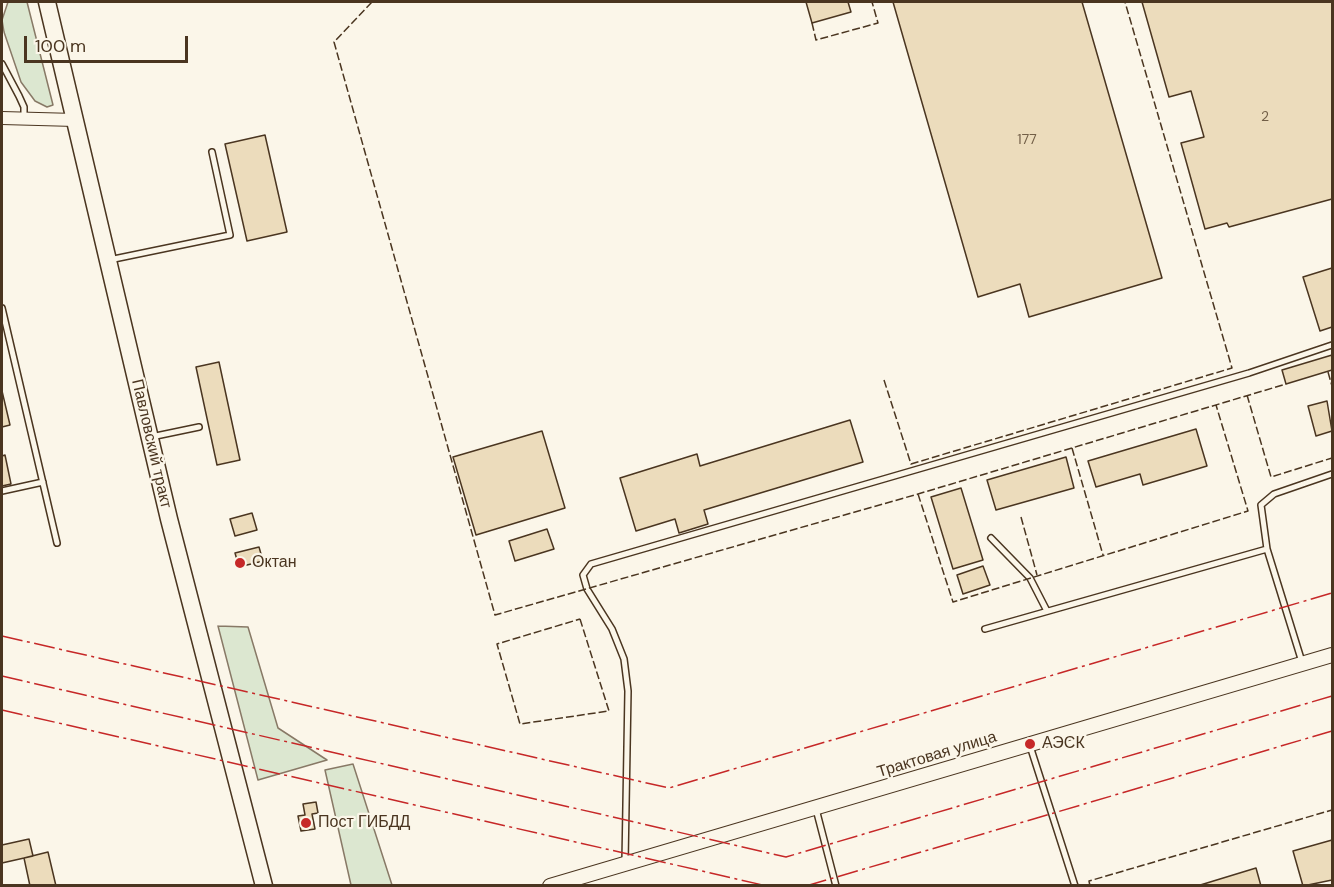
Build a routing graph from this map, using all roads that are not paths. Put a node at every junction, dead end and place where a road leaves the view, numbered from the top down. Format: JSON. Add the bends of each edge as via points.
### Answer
{"nodes":[{"id":1,"x":47,"y":2,"type":"edge"},
{"id":2,"x":53,"y":2,"type":"edge"},
{"id":3,"x":57,"y":46,"type":"junction"},
{"id":4,"x":2,"y":64,"type":"edge"},
{"id":5,"x":2,"y":118,"type":"edge"},
{"id":6,"x":75,"y":120,"type":"junction"},
{"id":7,"x":24,"y":121,"type":"junction"},
{"id":8,"x":212,"y":152,"type":"dead end"},
{"id":9,"x":108,"y":261,"type":"junction"},
{"id":10,"x":2,"y":308,"type":"edge"},
{"id":11,"x":1332,"y":345,"type":"edge"},
{"id":12,"x":198,"y":427,"type":"dead end"},
{"id":13,"x":150,"y":438,"type":"junction"},
{"id":14,"x":1332,"y":474,"type":"edge"},
{"id":15,"x":42,"y":482,"type":"junction"},
{"id":16,"x":2,"y":491,"type":"edge"},
{"id":17,"x":991,"y":538,"type":"dead end"},
{"id":18,"x":57,"y":543,"type":"dead end"},
{"id":19,"x":1267,"y":549,"type":"junction"},
{"id":20,"x":1047,"y":611,"type":"junction"},
{"id":21,"x":985,"y":629,"type":"dead end"},
{"id":22,"x":1332,"y":655,"type":"edge"},
{"id":23,"x":1303,"y":664,"type":"junction"},
{"id":24,"x":1030,"y":744,"type":"junction"},
{"id":25,"x":816,"y":807,"type":"junction"},
{"id":26,"x":256,"y":854,"type":"junction"},
{"id":27,"x":625,"y":864,"type":"junction"},
{"id":28,"x":557,"y":884,"type":"edge"},
{"id":29,"x":264,"y":885,"type":"edge"},
{"id":30,"x":269,"y":885,"type":"edge"},
{"id":31,"x":836,"y":885,"type":"edge"},
{"id":32,"x":1076,"y":885,"type":"edge"}],
"edges":[{"from":1,"to":3,"type":"highway","name":"Павловский тракт"},
{"from":2,"to":3,"type":"highway"},
{"from":3,"to":6,"type":"highway","name":"Павловский тракт"},
{"from":4,"to":7,"type":"lane","via":[[24,107]]},
{"from":5,"to":7,"type":"street"},
{"from":6,"to":7,"type":"street"},
{"from":6,"to":9,"type":"highway","name":"Павловский тракт"},
{"from":8,"to":9,"type":"lane","via":[[230,235]]},
{"from":9,"to":13,"type":"highway","name":"Павловский тракт"},
{"from":10,"to":15,"type":"lane"},
{"from":11,"to":27,"type":"lane","via":[[591,564],[583,575],[585,582],[620,649],[627,680]]},
{"from":12,"to":13,"type":"lane"},
{"from":13,"to":26,"type":"highway","name":"Павловский тракт"},
{"from":14,"to":19,"type":"lane","via":[[1274,494],[1261,505]]},
{"from":15,"to":16,"type":"lane"},
{"from":15,"to":18,"type":"lane"},
{"from":17,"to":20,"type":"lane","via":[[1030,578]]},
{"from":19,"to":20,"type":"lane"},
{"from":19,"to":23,"type":"lane"},
{"from":20,"to":21,"type":"lane"},
{"from":22,"to":23,"type":"main road","name":"Трактовая улица"},
{"from":23,"to":24,"type":"main road","name":"Трактовая улица"},
{"from":24,"to":25,"type":"main road","name":"Трактовая улица"},
{"from":24,"to":32,"type":"lane"},
{"from":25,"to":27,"type":"main road","name":"Трактовая улица"},
{"from":25,"to":31,"type":"lane"},
{"from":26,"to":29,"type":"highway","name":"Павловский тракт"},
{"from":26,"to":30,"type":"main road"},
{"from":27,"to":28,"type":"main road","name":"Трактовая улица"}]}
